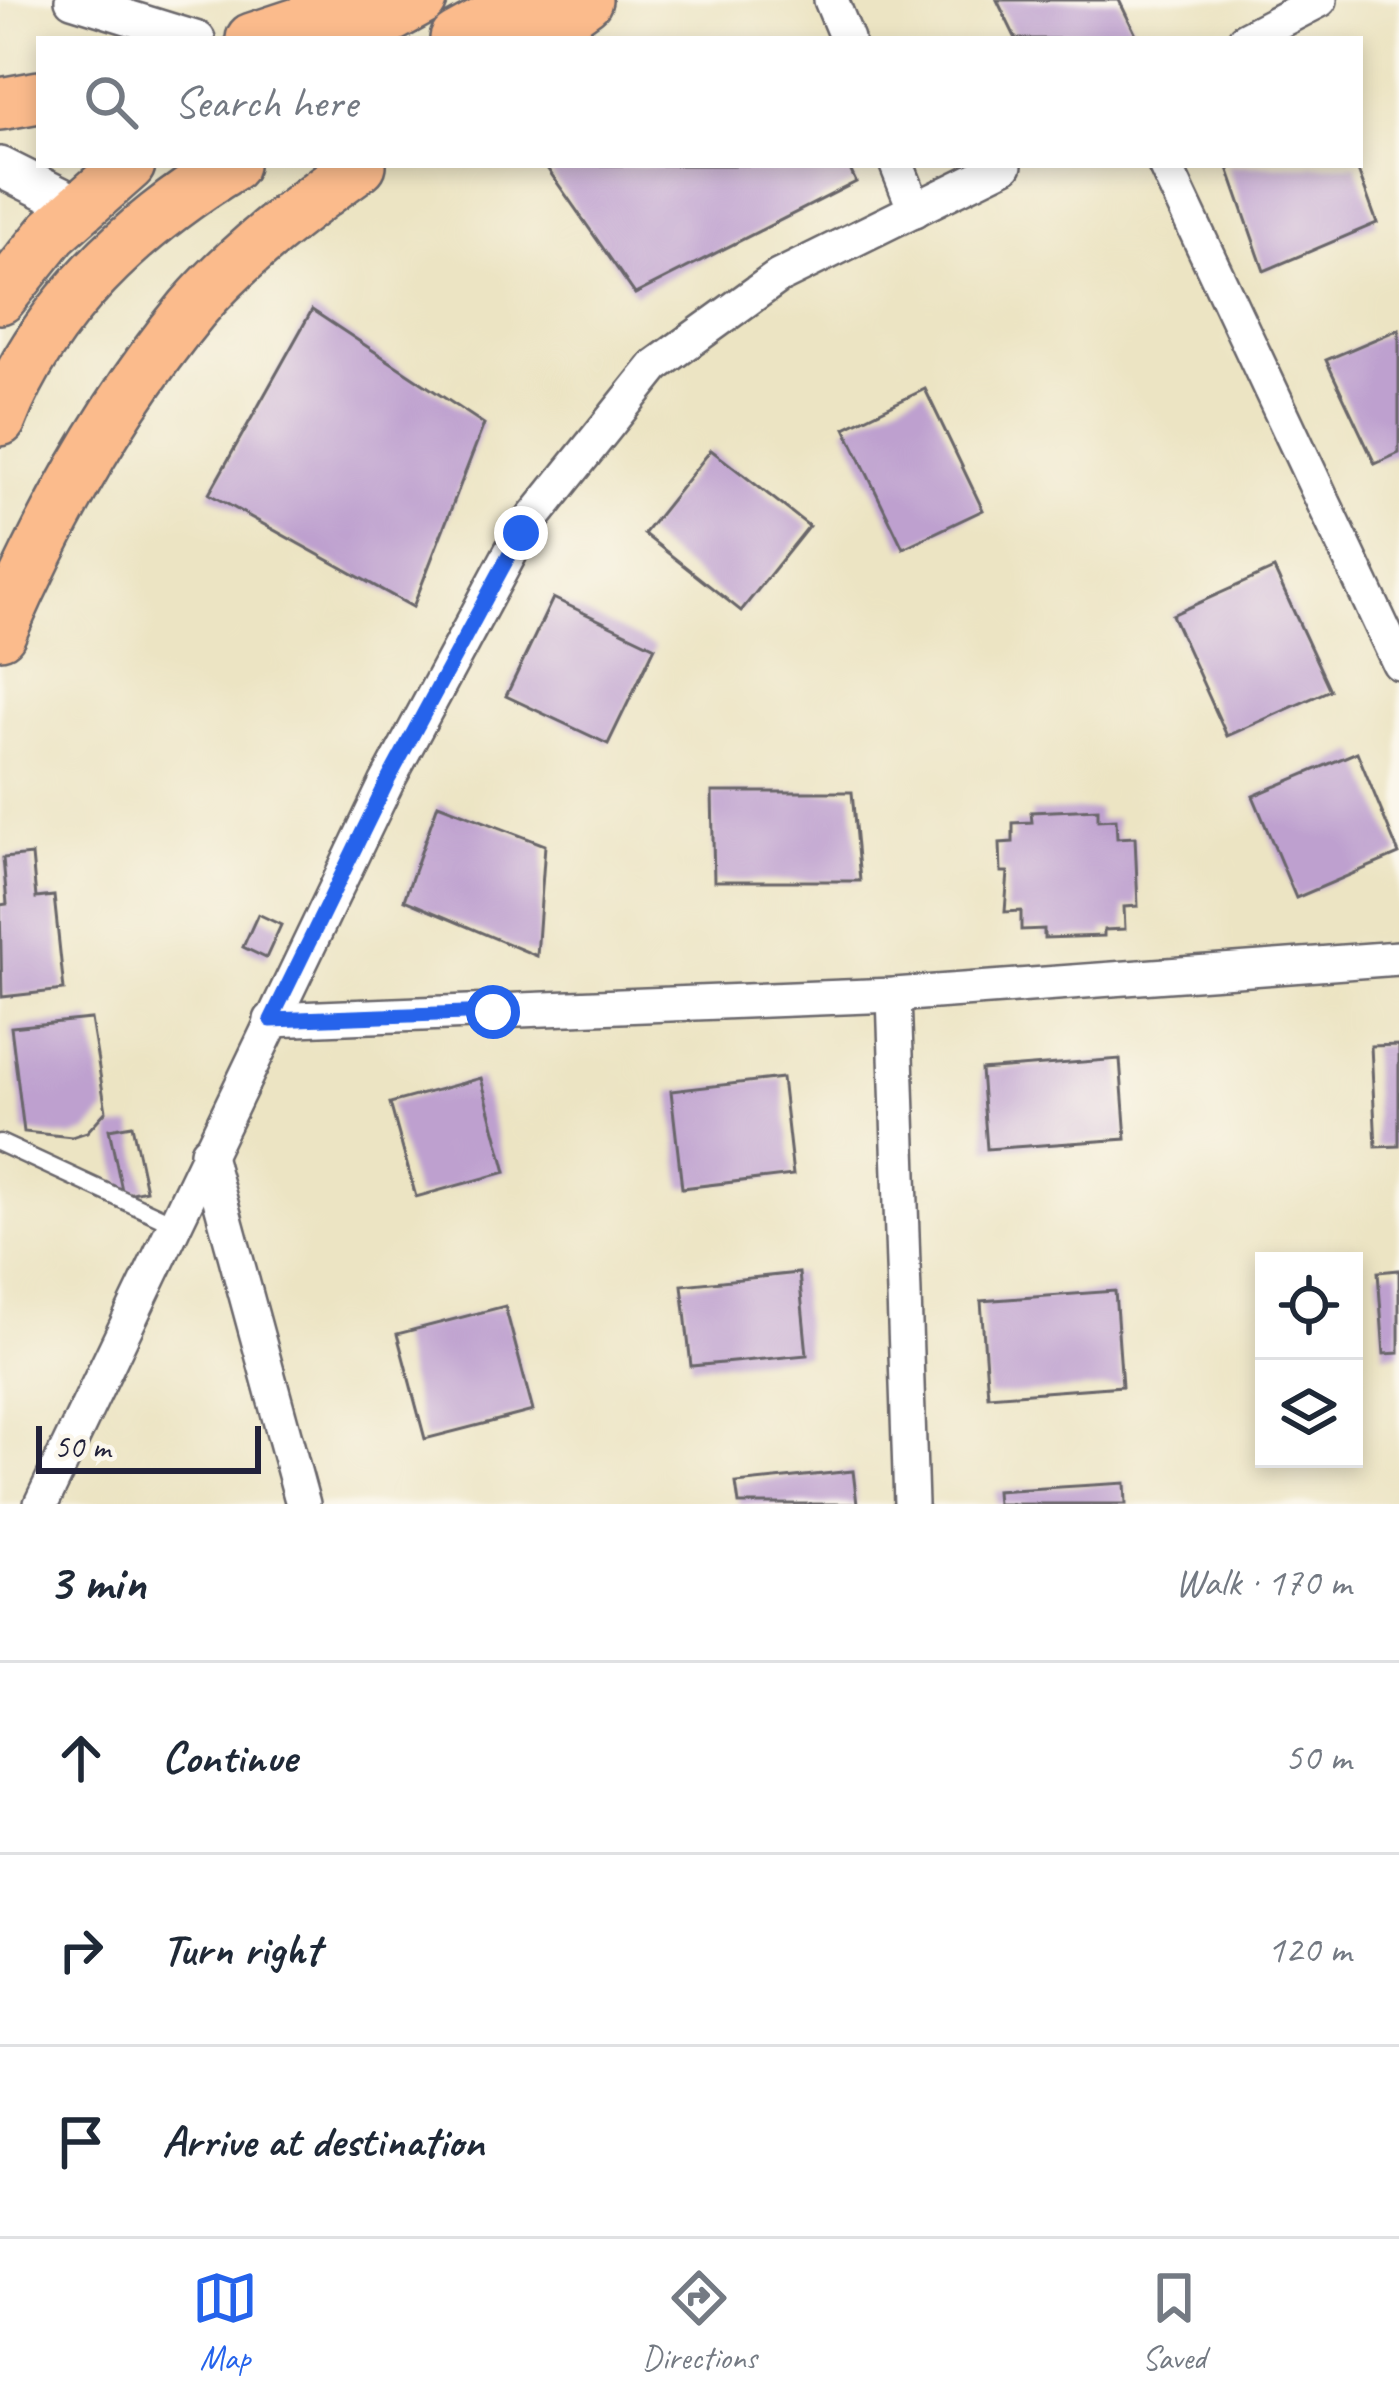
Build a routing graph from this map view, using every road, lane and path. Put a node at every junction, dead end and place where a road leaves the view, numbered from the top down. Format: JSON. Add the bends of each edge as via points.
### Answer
{"nodes":[{"id":1,"x":72,"y":0,"type":"edge"},
{"id":2,"x":370,"y":0,"type":"edge"},
{"id":3,"x":421,"y":0,"type":"edge"},
{"id":4,"x":526,"y":0,"type":"edge"},
{"id":5,"x":586,"y":0,"type":"edge"},
{"id":6,"x":831,"y":0,"type":"edge"},
{"id":7,"x":1320,"y":0,"type":"edge"},
{"id":8,"x":188,"y":36,"type":"edge"},
{"id":9,"x":261,"y":36,"type":"edge"},
{"id":10,"x":355,"y":36,"type":"edge"},
{"id":11,"x":461,"y":36,"type":"edge"},
{"id":12,"x":536,"y":36,"type":"edge"},
{"id":13,"x":846,"y":36,"type":"edge"},
{"id":14,"x":1251,"y":36,"type":"edge"},
{"id":15,"x":36,"y":98,"type":"edge"},
{"id":16,"x":0,"y":104,"type":"edge"},
{"id":17,"x":0,"y":167,"type":"edge"},
{"id":18,"x":126,"y":168,"type":"edge"},
{"id":19,"x":228,"y":168,"type":"edge"},
{"id":20,"x":356,"y":168,"type":"edge"},
{"id":21,"x":898,"y":168,"type":"edge"},
{"id":22,"x":999,"y":168,"type":"edge"},
{"id":23,"x":1167,"y":168,"type":"edge"},
{"id":24,"x":82,"y":208,"type":"junction"},
{"id":25,"x":915,"y":210,"type":"junction"},
{"id":26,"x":19,"y":250,"type":"edge"},
{"id":27,"x":106,"y":264,"type":"junction"},
{"id":28,"x":0,"y":298,"type":"edge"},
{"id":29,"x":0,"y":419,"type":"edge"},
{"id":30,"x":0,"y":633,"type":"edge"},
{"id":31,"x":1399,"y":663,"type":"edge"},
{"id":32,"x":1399,"y":958,"type":"edge"},
{"id":33,"x":894,"y":995,"type":"junction"},
{"id":34,"x":271,"y":1020,"type":"junction"},
{"id":35,"x":0,"y":1143,"type":"edge"},
{"id":36,"x":207,"y":1152,"type":"junction"},
{"id":37,"x":173,"y":1222,"type":"junction"},
{"id":38,"x":41,"y":1504,"type":"edge"},
{"id":39,"x":303,"y":1504,"type":"edge"},
{"id":40,"x":911,"y":1504,"type":"edge"}],
"edges":[{"from":1,"to":8,"type":"street"},
{"from":2,"to":9,"type":"main road"},
{"from":3,"to":10,"type":"main road"},
{"from":4,"to":11,"type":"main road"},
{"from":5,"to":12,"type":"main road"},
{"from":6,"to":13,"type":"street"},
{"from":7,"to":14,"type":"street"},
{"from":15,"to":16,"type":"main road"},
{"from":17,"to":24,"type":"street"},
{"from":18,"to":24,"type":"main road"},
{"from":19,"to":27,"type":"main road"},
{"from":20,"to":30,"type":"main road","via":[[194,307],[99,446]]},
{"from":21,"to":25,"type":"street"},
{"from":22,"to":25,"type":"street"},
{"from":23,"to":31,"type":"street"},
{"from":24,"to":26,"type":"main road"},
{"from":24,"to":27,"type":"main road"},
{"from":25,"to":34,"type":"street","via":[[778,278],[655,367],[521,533]]},
{"from":26,"to":27,"type":"main road"},
{"from":26,"to":28,"type":"main road"},
{"from":27,"to":29,"type":"main road","via":[[43,338]]},
{"from":32,"to":33,"type":"street"},
{"from":33,"to":34,"type":"street"},
{"from":33,"to":40,"type":"street"},
{"from":34,"to":36,"type":"street"},
{"from":35,"to":37,"type":"lane"},
{"from":36,"to":37,"type":"street"},
{"from":36,"to":39,"type":"street"},
{"from":37,"to":38,"type":"street"}]}
